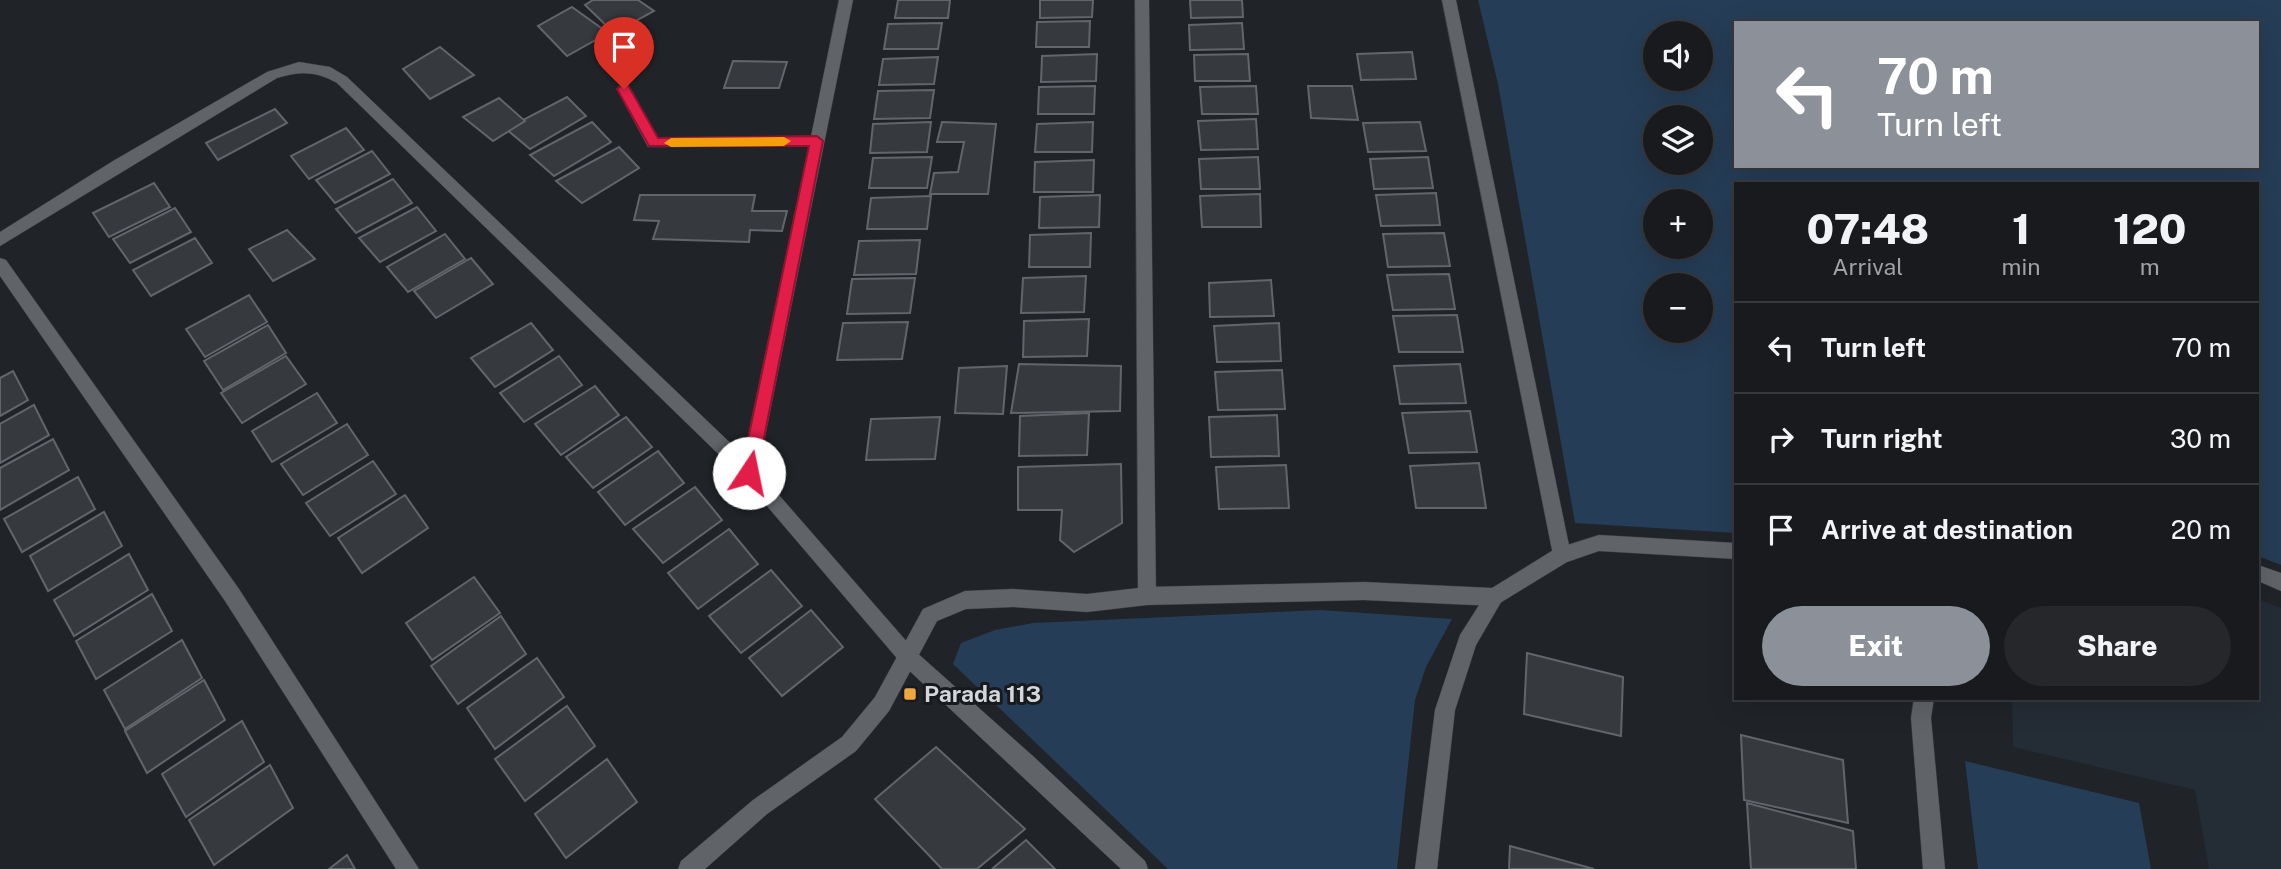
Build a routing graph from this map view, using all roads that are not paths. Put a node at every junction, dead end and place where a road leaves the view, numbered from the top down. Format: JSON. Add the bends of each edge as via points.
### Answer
{"nodes":[{"id":1,"x":846,"y":0,"type":"edge"},
{"id":2,"x":1142,"y":0,"type":"edge"},
{"id":3,"x":1449,"y":0,"type":"edge"},
{"id":4,"x":624,"y":89,"type":"dead end"},
{"id":5,"x":817,"y":141,"type":"junction"},
{"id":6,"x":0,"y":240,"type":"edge"},
{"id":7,"x":0,"y":264,"type":"edge"},
{"id":8,"x":749,"y":473,"type":"junction"},
{"id":9,"x":1734,"y":551,"type":"edge"},
{"id":10,"x":1562,"y":555,"type":"junction"},
{"id":11,"x":2259,"y":573,"type":"edge"},
{"id":12,"x":2281,"y":582,"type":"edge"},
{"id":13,"x":1147,"y":596,"type":"junction"},
{"id":14,"x":1495,"y":597,"type":"junction"},
{"id":15,"x":908,"y":657,"type":"junction"},
{"id":16,"x":1924,"y":700,"type":"edge"},
{"id":17,"x":408,"y":869,"type":"edge"},
{"id":18,"x":689,"y":869,"type":"edge"},
{"id":19,"x":1137,"y":869,"type":"edge"},
{"id":20,"x":1426,"y":869,"type":"edge"},
{"id":21,"x":1934,"y":869,"type":"edge"}],
"edges":[{"from":1,"to":5,"type":"street"},
{"from":2,"to":13,"type":"street"},
{"from":3,"to":10,"type":"street"},
{"from":4,"to":5,"type":"street","via":[[653,143]]},
{"from":5,"to":8,"type":"street"},
{"from":6,"to":8,"type":"street","via":[[242,91],[299,67],[325,70],[342,80]]},
{"from":7,"to":17,"type":"street","via":[[232,595]]},
{"from":8,"to":15,"type":"street"},
{"from":9,"to":10,"type":"street","via":[[1600,543]]},
{"from":10,"to":14,"type":"street"},
{"from":11,"to":12,"type":"street"},
{"from":13,"to":14,"type":"street","via":[[1364,591]]},
{"from":13,"to":15,"type":"street","via":[[1087,603],[965,600],[930,615]]},
{"from":14,"to":20,"type":"street","via":[[1467,641],[1445,710]]},
{"from":15,"to":18,"type":"street","via":[[882,704],[849,744],[760,807]]},
{"from":15,"to":19,"type":"street"},
{"from":16,"to":21,"type":"street","via":[[1921,718]]}]}
